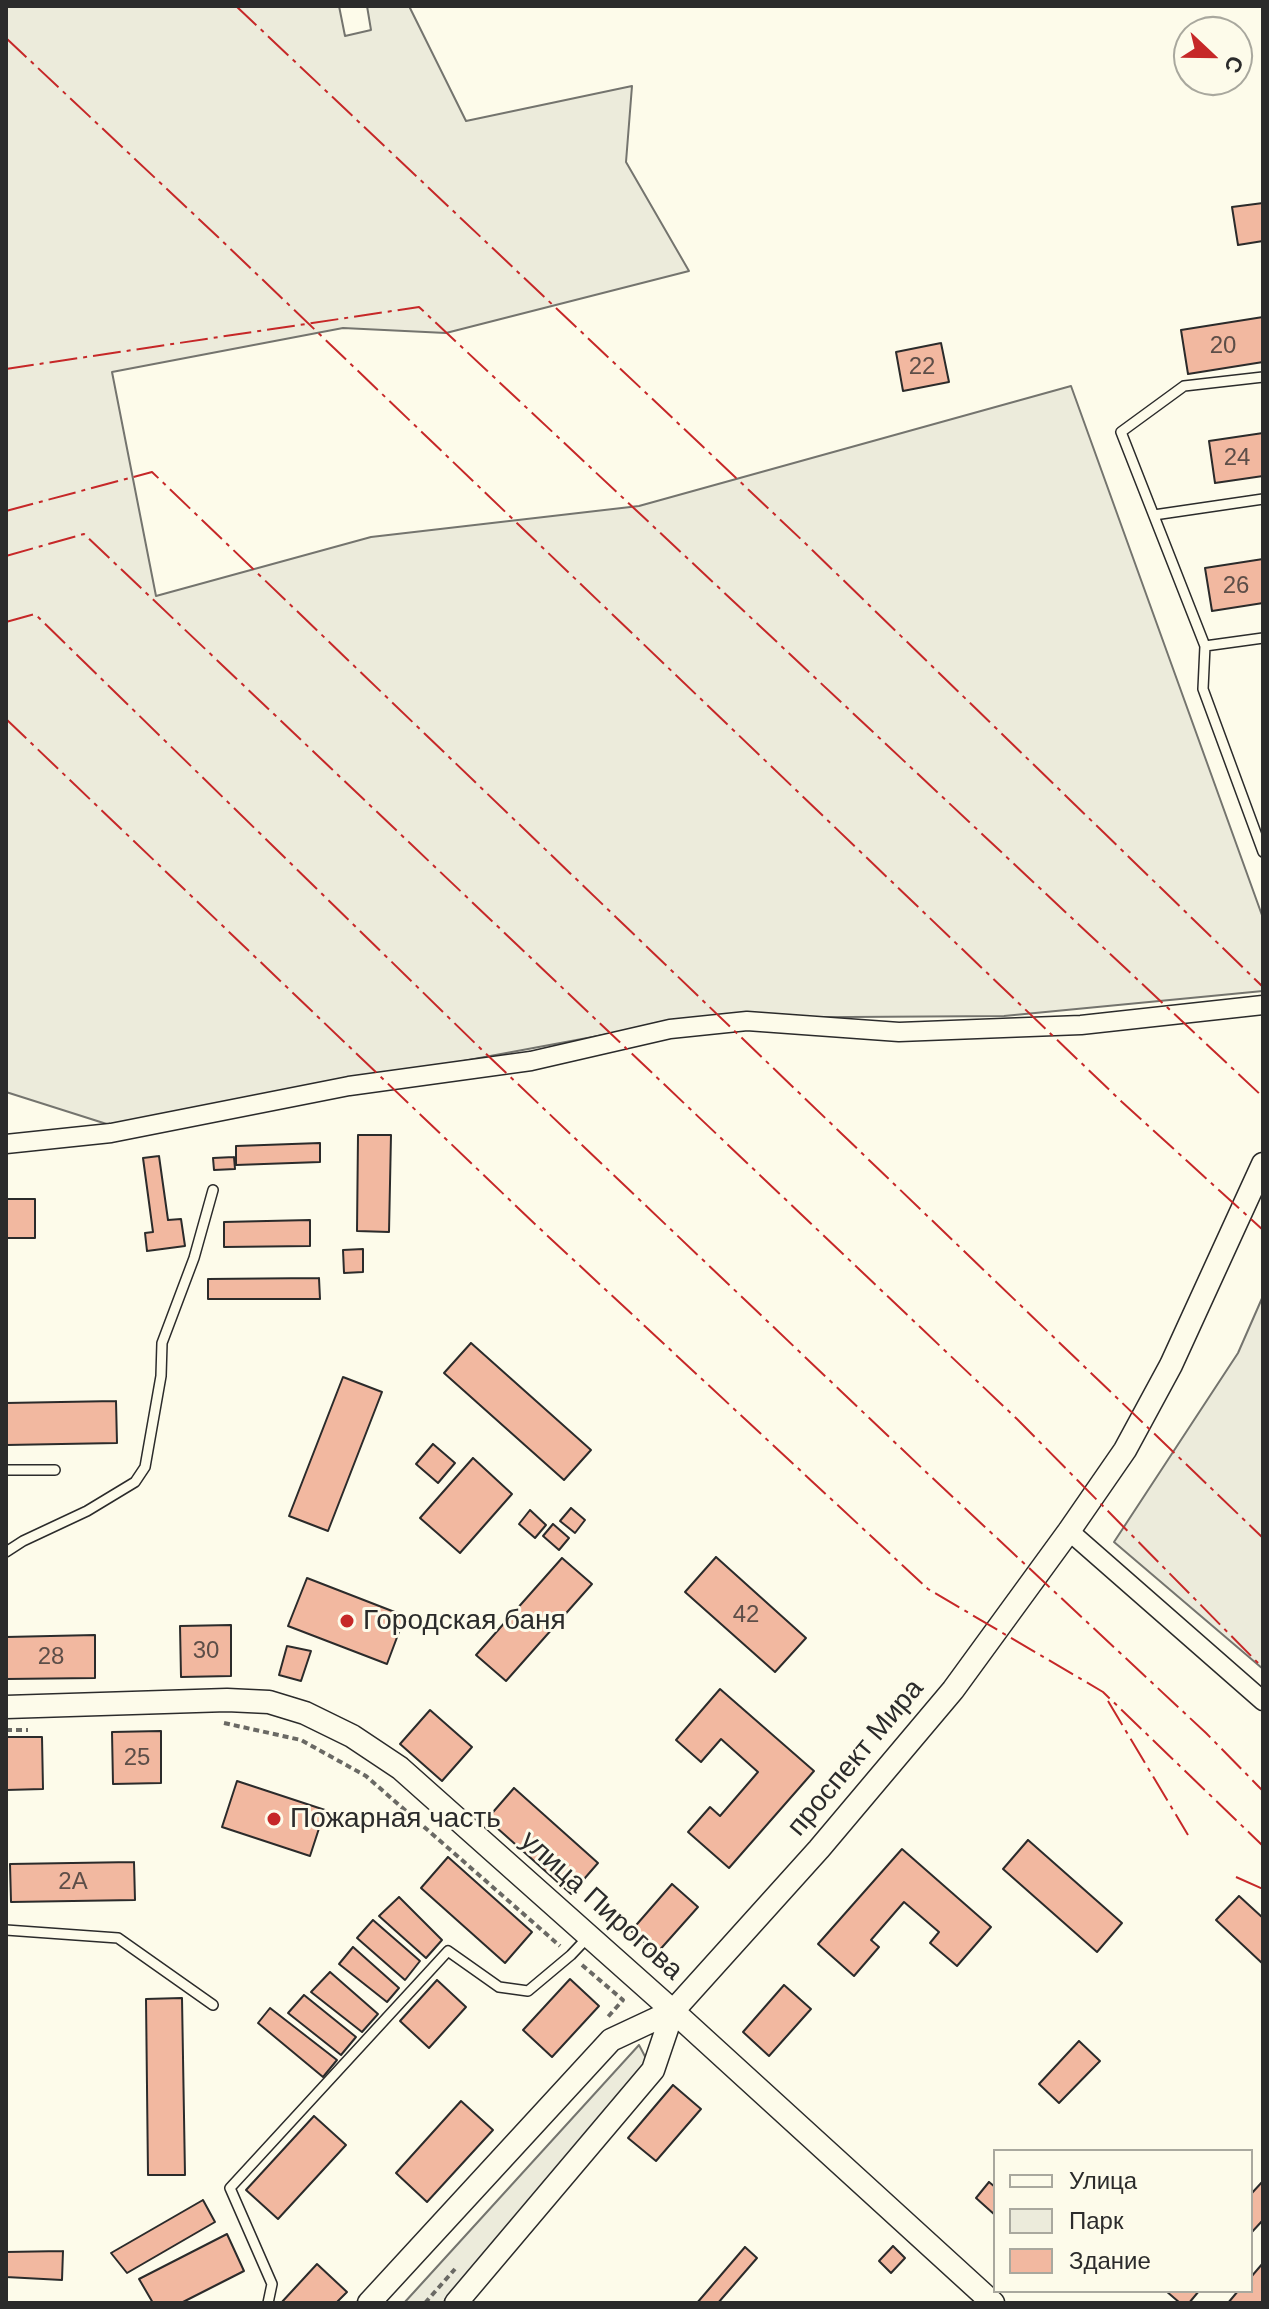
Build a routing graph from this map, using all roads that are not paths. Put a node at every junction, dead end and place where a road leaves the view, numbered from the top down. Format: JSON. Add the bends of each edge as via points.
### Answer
{"nodes":[{"id":1,"x":1263,"y":377,"type":"edge"},
{"id":2,"x":1263,"y":499,"type":"edge"},
{"id":3,"x":1154,"y":515,"type":"junction"},
{"id":4,"x":1263,"y":638,"type":"edge"},
{"id":5,"x":1205,"y":646,"type":"junction"},
{"id":6,"x":1263,"y":852,"type":"edge"},
{"id":7,"x":1263,"y":1005,"type":"edge"},
{"id":8,"x":6,"y":1144,"type":"edge"},
{"id":9,"x":1263,"y":1164,"type":"edge"},
{"id":10,"x":213,"y":1190,"type":"dead end"},
{"id":11,"x":6,"y":1470,"type":"edge"},
{"id":12,"x":55,"y":1470,"type":"dead end"},
{"id":13,"x":1069,"y":1531,"type":"junction"},
{"id":14,"x":6,"y":1552,"type":"edge"},
{"id":15,"x":1263,"y":1701,"type":"edge"},
{"id":16,"x":6,"y":1707,"type":"edge"},
{"id":17,"x":6,"y":1930,"type":"edge"},
{"id":18,"x":589,"y":1936,"type":"junction"},
{"id":19,"x":213,"y":2005,"type":"dead end"},
{"id":20,"x":673,"y":2011,"type":"junction"},
{"id":21,"x":268,"y":2303,"type":"edge"},
{"id":22,"x":369,"y":2303,"type":"edge"},
{"id":23,"x":456,"y":2303,"type":"edge"},
{"id":24,"x":993,"y":2303,"type":"edge"}],
"edges":[{"from":1,"to":3,"type":"lane","via":[[1184,386],[1121,432]]},
{"from":2,"to":3,"type":"lane"},
{"from":3,"to":5,"type":"lane"},
{"from":4,"to":5,"type":"lane"},
{"from":5,"to":6,"type":"lane","via":[[1203,689]]},
{"from":7,"to":8,"type":"street","via":[[1081,1025],[899,1032],[747,1021],[670,1029],[531,1061],[349,1086],[111,1133]]},
{"from":9,"to":13,"type":"street","name":"проспект Мира","via":[[1171,1365],[1125,1450]]},
{"from":10,"to":14,"type":"lane","via":[[162,1343],[145,1467],[135,1482]]},
{"from":11,"to":12,"type":"lane"},
{"from":13,"to":15,"type":"street"},
{"from":13,"to":20,"type":"street","name":"проспект Мира","via":[[953,1690]]},
{"from":16,"to":18,"type":"street","name":"улица Пирогова","via":[[227,1700],[269,1702],[305,1713],[400,1768]]},
{"from":17,"to":19,"type":"lane","via":[[118,1938]]},
{"from":18,"to":20,"type":"street","name":"улица Пирогова"},
{"from":18,"to":21,"type":"lane","via":[[528,1991],[499,1987],[448,1951],[230,2188],[272,2284]]},
{"from":20,"to":22,"type":"street","name":"проспект Мира","via":[[611,2040]]},
{"from":20,"to":23,"type":"street","name":"проспект Мира","via":[[653,2070]]},
{"from":20,"to":24,"type":"street","name":"улица Пирогова"}]}
